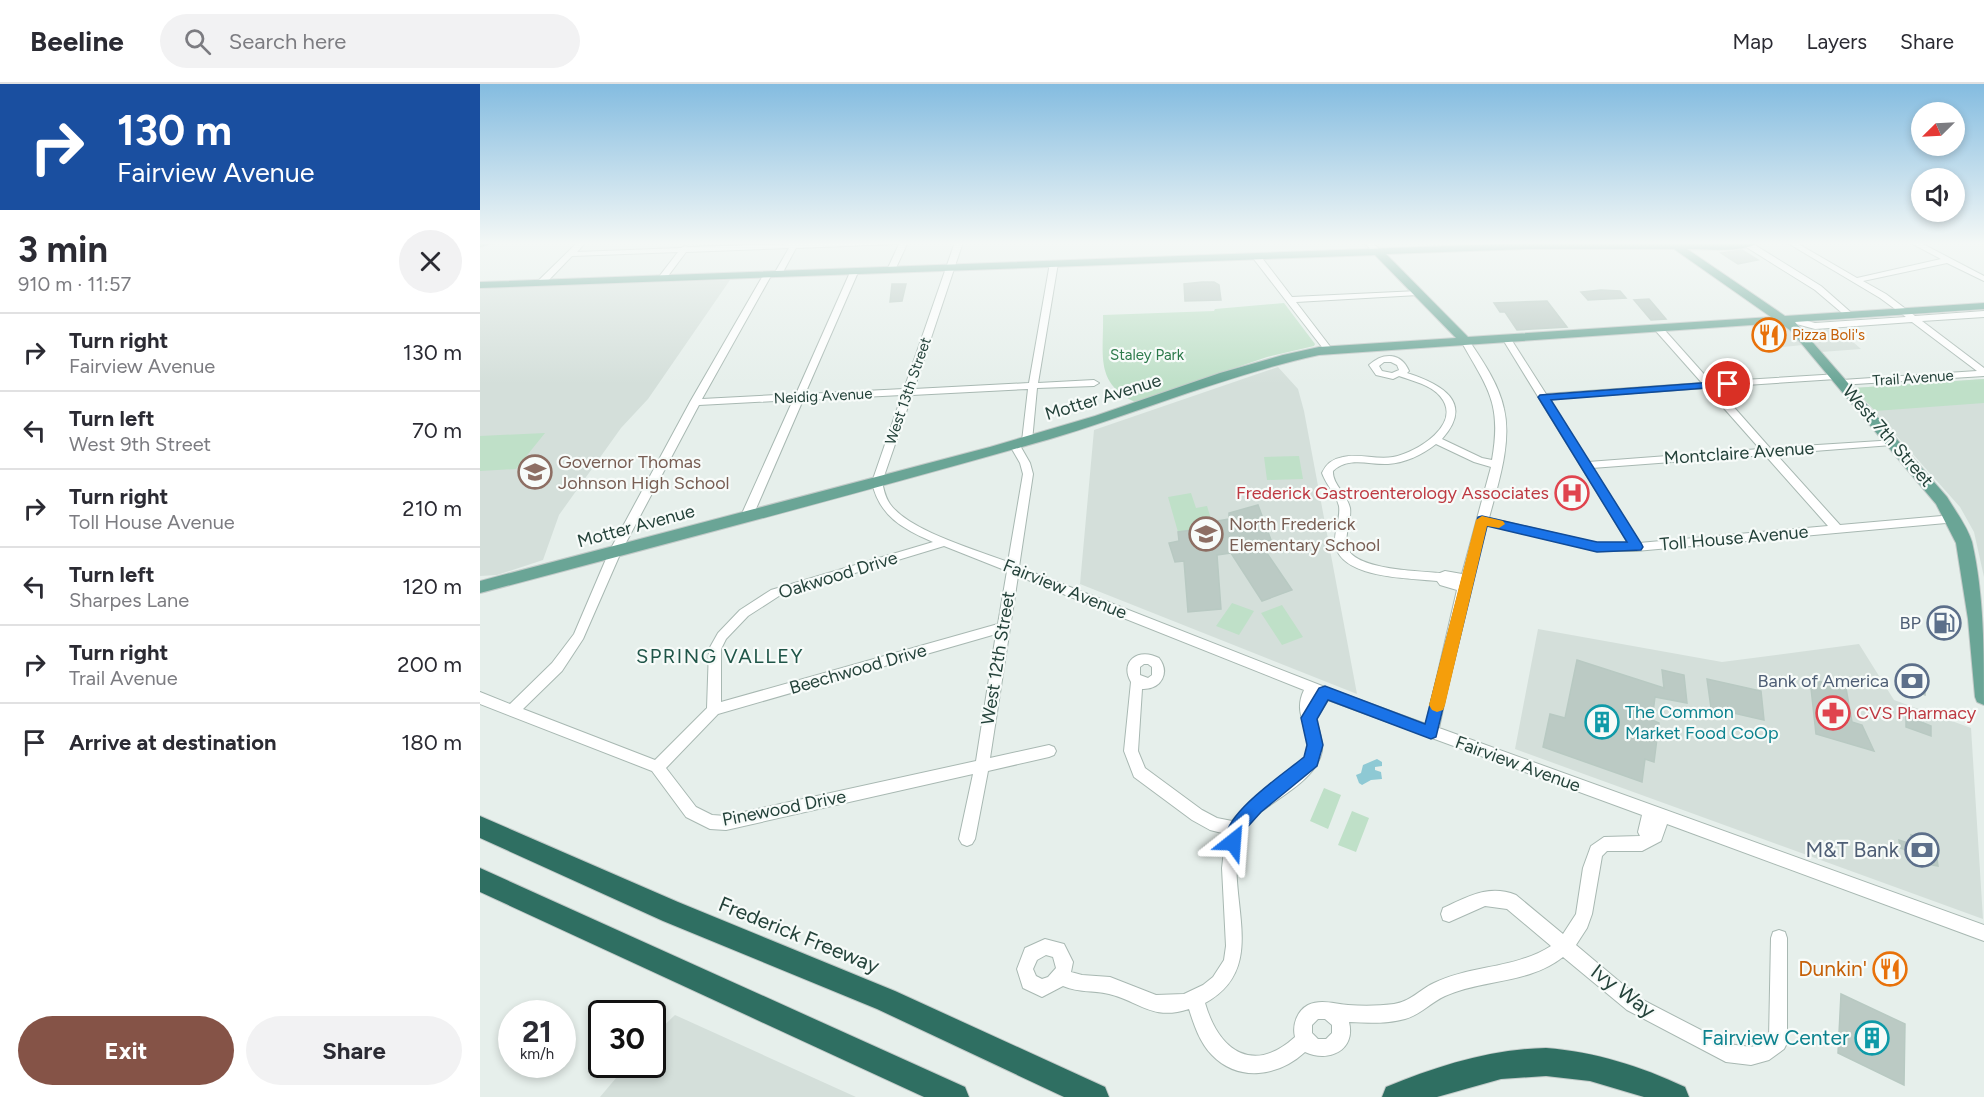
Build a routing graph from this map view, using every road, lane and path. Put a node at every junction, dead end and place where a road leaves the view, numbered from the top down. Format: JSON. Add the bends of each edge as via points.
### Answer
{"nodes":[{"id":1,"x":764,"y":289,"type":"edge"},
{"id":2,"x":847,"y":289,"type":"edge"},
{"id":3,"x":942,"y":289,"type":"edge"},
{"id":4,"x":1049,"y":289,"type":"edge"},
{"id":5,"x":1283,"y":289,"type":"edge"},
{"id":6,"x":1414,"y":289,"type":"edge"},
{"id":7,"x":1742,"y":289,"type":"edge"},
{"id":8,"x":1820,"y":289,"type":"edge"},
{"id":9,"x":1871,"y":289,"type":"edge"},
{"id":10,"x":1418,"y":293,"type":"junction"},
{"id":11,"x":1292,"y":300,"type":"junction"},
{"id":12,"x":1984,"y":306,"type":"edge"},
{"id":13,"x":1984,"y":314,"type":"edge"},
{"id":14,"x":1911,"y":315,"type":"junction"},
{"id":15,"x":1851,"y":316,"type":"junction"},
{"id":16,"x":1789,"y":320,"type":"junction"},
{"id":17,"x":1658,"y":328,"type":"junction"},
{"id":18,"x":1506,"y":338,"type":"junction"},
{"id":19,"x":1465,"y":341,"type":"junction"},
{"id":20,"x":1328,"y":349,"type":"junction"},
{"id":21,"x":1984,"y":372,"type":"edge"},
{"id":22,"x":1401,"y":374,"type":"dead end"},
{"id":23,"x":1839,"y":380,"type":"junction"},
{"id":24,"x":1094,"y":383,"type":"dead end"},
{"id":25,"x":1033,"y":385,"type":"junction"},
{"id":26,"x":1708,"y":386,"type":"junction"},
{"id":27,"x":907,"y":393,"type":"junction"},
{"id":28,"x":799,"y":397,"type":"junction"},
{"id":29,"x":1544,"y":397,"type":"junction"},
{"id":30,"x":696,"y":402,"type":"junction"},
{"id":31,"x":1435,"y":439,"type":"junction"},
{"id":32,"x":1021,"y":442,"type":"junction"},
{"id":33,"x":1892,"y":442,"type":"junction"},
{"id":34,"x":1767,"y":450,"type":"junction"},
{"id":35,"x":1496,"y":462,"type":"junction"},
{"id":36,"x":1586,"y":465,"type":"junction"},
{"id":37,"x":877,"y":482,"type":"junction"},
{"id":38,"x":746,"y":518,"type":"junction"},
{"id":39,"x":1953,"y":519,"type":"junction"},
{"id":40,"x":1482,"y":520,"type":"junction"},
{"id":41,"x":1836,"y":528,"type":"junction"},
{"id":42,"x":945,"y":542,"type":"junction"},
{"id":43,"x":1636,"y":547,"type":"junction"},
{"id":44,"x":615,"y":552,"type":"junction"},
{"id":45,"x":1013,"y":568,"type":"junction"},
{"id":46,"x":1465,"y":583,"type":"junction"},
{"id":47,"x":480,"y":587,"type":"edge"},
{"id":48,"x":1002,"y":628,"type":"junction"},
{"id":49,"x":1139,"y":681,"type":"dead end"},
{"id":50,"x":1318,"y":690,"type":"junction"},
{"id":51,"x":1984,"y":697,"type":"edge"},
{"id":52,"x":480,"y":698,"type":"edge"},
{"id":53,"x":714,"y":710,"type":"junction"},
{"id":54,"x":512,"y":711,"type":"junction"},
{"id":55,"x":1431,"y":733,"type":"junction"},
{"id":56,"x":1049,"y":751,"type":"dead end"},
{"id":57,"x":982,"y":765,"type":"junction"},
{"id":58,"x":657,"y":767,"type":"junction"},
{"id":59,"x":1655,"y":815,"type":"junction"},
{"id":60,"x":480,"y":826,"type":"edge"},
{"id":61,"x":1235,"y":829,"type":"junction"},
{"id":62,"x":967,"y":839,"type":"dead end"},
{"id":63,"x":480,"y":880,"type":"edge"},
{"id":64,"x":1449,"y":914,"type":"dead end"},
{"id":65,"x":1984,"y":933,"type":"edge"},
{"id":66,"x":1779,"y":938,"type":"dead end"},
{"id":67,"x":1565,"y":945,"type":"junction"},
{"id":68,"x":1061,"y":976,"type":"dead end"},
{"id":69,"x":1195,"y":999,"type":"junction"},
{"id":70,"x":1330,"y":1012,"type":"junction"},
{"id":71,"x":1306,"y":1039,"type":"junction"},
{"id":72,"x":955,"y":1097,"type":"edge"},
{"id":73,"x":1095,"y":1097,"type":"edge"},
{"id":74,"x":1396,"y":1097,"type":"edge"},
{"id":75,"x":1675,"y":1097,"type":"edge"}],
"edges":[{"from":1,"to":30,"type":"street"},
{"from":2,"to":28,"type":"street"},
{"from":3,"to":27,"type":"street","name":"West 13th Street"},
{"from":4,"to":25,"type":"street"},
{"from":5,"to":11,"type":"street"},
{"from":6,"to":10,"type":"main road"},
{"from":7,"to":16,"type":"main road","name":"West 7th Street"},
{"from":8,"to":15,"type":"street"},
{"from":9,"to":14,"type":"street"},
{"from":10,"to":11,"type":"street"},
{"from":10,"to":19,"type":"main road"},
{"from":11,"to":20,"type":"street"},
{"from":12,"to":14,"type":"main road","name":"Motter Avenue"},
{"from":13,"to":14,"type":"street"},
{"from":14,"to":15,"type":"main road","name":"Motter Avenue"},
{"from":14,"to":16,"type":"street","via":[[1812,326]]},
{"from":14,"to":21,"type":"street"},
{"from":15,"to":16,"type":"main road","name":"Motter Avenue"},
{"from":16,"to":17,"type":"main road","name":"Motter Avenue"},
{"from":16,"to":23,"type":"main road","name":"West 7th Street"},
{"from":17,"to":18,"type":"main road","name":"Motter Avenue"},
{"from":17,"to":26,"type":"street"},
{"from":18,"to":19,"type":"main road","name":"Motter Avenue"},
{"from":18,"to":29,"type":"street"},
{"from":19,"to":20,"type":"main road","name":"Motter Avenue"},
{"from":19,"to":35,"type":"street","via":[[1500,411]]},
{"from":20,"to":32,"type":"main road","name":"Motter Avenue","via":[[1281,359]]},
{"from":21,"to":23,"type":"street","name":"Trail Avenue"},
{"from":22,"to":31,"type":"street","via":[[1433,387],[1448,399],[1451,421]]},
{"from":23,"to":26,"type":"street","name":"Trail Avenue"},
{"from":23,"to":33,"type":"main road","name":"West 7th Street"},
{"from":24,"to":25,"type":"street","name":"Neidig Avenue"},
{"from":25,"to":27,"type":"street","name":"Neidig Avenue"},
{"from":25,"to":32,"type":"street"},
{"from":26,"to":29,"type":"street","name":"Trail Avenue"},
{"from":26,"to":34,"type":"street"},
{"from":27,"to":28,"type":"street","name":"Neidig Avenue"},
{"from":27,"to":37,"type":"street","name":"West 13th Street"},
{"from":28,"to":30,"type":"street","name":"Neidig Avenue"},
{"from":28,"to":38,"type":"street"},
{"from":29,"to":36,"type":"street"},
{"from":30,"to":44,"type":"street"},
{"from":31,"to":35,"type":"street","via":[[1474,457]]},
{"from":31,"to":46,"type":"street","via":[[1398,459],[1357,458],[1330,467],[1327,474],[1344,506],[1341,547],[1359,565],[1445,575]]},
{"from":32,"to":37,"type":"main road","name":"Motter Avenue"},
{"from":32,"to":45,"type":"street","name":"West 12th Street","via":[[1028,474]]},
{"from":33,"to":34,"type":"street","name":"Montclaire Avenue"},
{"from":33,"to":39,"type":"main road","name":"West 7th Street","via":[[1928,482]]},
{"from":34,"to":36,"type":"street","name":"Montclaire Avenue"},
{"from":34,"to":41,"type":"street"},
{"from":35,"to":40,"type":"street"},
{"from":36,"to":43,"type":"street"},
{"from":37,"to":38,"type":"main road","name":"Motter Avenue"},
{"from":37,"to":42,"type":"street","name":"Fairview Avenue","via":[[882,501],[892,515]]},
{"from":38,"to":44,"type":"main road","name":"Motter Avenue"},
{"from":39,"to":41,"type":"street","name":"Toll House Avenue"},
{"from":39,"to":51,"type":"main road","name":"West 7th Street","via":[[1964,543]]},
{"from":40,"to":43,"type":"street","name":"Toll House Avenue","via":[[1597,547]]},
{"from":40,"to":46,"type":"street"},
{"from":41,"to":43,"type":"street","name":"Toll House Avenue"},
{"from":42,"to":45,"type":"street","name":"Fairview Avenue"},
{"from":42,"to":53,"type":"street","name":"Oakwood Drive","via":[[776,593],[744,613],[715,649]]},
{"from":44,"to":47,"type":"main road","name":"Motter Avenue"},
{"from":44,"to":54,"type":"street","via":[[573,646]]},
{"from":45,"to":48,"type":"street","name":"West 12th Street"},
{"from":45,"to":50,"type":"street","name":"Fairview Avenue"},
{"from":46,"to":55,"type":"street"},
{"from":48,"to":53,"type":"street","name":"Beechwood Drive"},
{"from":48,"to":57,"type":"street","name":"West 12th Street"},
{"from":49,"to":61,"type":"street","via":[[1131,752],[1139,772],[1197,815],[1215,825]]},
{"from":50,"to":55,"type":"street","name":"Fairview Avenue"},
{"from":50,"to":61,"type":"street","via":[[1305,703],[1304,710],[1315,752],[1309,765]]},
{"from":52,"to":54,"type":"street"},
{"from":53,"to":58,"type":"street"},
{"from":54,"to":58,"type":"street"},
{"from":55,"to":59,"type":"street","name":"Fairview Avenue"},
{"from":56,"to":57,"type":"street","name":"Pinewood Drive"},
{"from":57,"to":58,"type":"street","name":"Pinewood Drive","via":[[726,823],[710,822],[691,812]]},
{"from":57,"to":62,"type":"street","name":"West 12th Street"},
{"from":59,"to":65,"type":"street","name":"Fairview Avenue"},
{"from":59,"to":67,"type":"street","via":[[1646,832],[1650,837],[1642,844],[1604,844],[1596,851],[1585,911]]},
{"from":60,"to":73,"type":"highway","name":"Frederick Freeway","via":[[672,912],[886,1000]]},
{"from":61,"to":69,"type":"street","via":[[1230,871],[1232,960],[1218,985]]},
{"from":63,"to":72,"type":"highway"},
{"from":64,"to":67,"type":"street","name":"Ivy Way","via":[[1485,898],[1510,901]]},
{"from":66,"to":67,"type":"street","name":"Ivy Way","via":[[1778,1043],[1769,1051],[1751,1056],[1726,1053],[1633,1004]]},
{"from":67,"to":70,"type":"street","via":[[1538,964],[1447,986],[1405,1011]]},
{"from":68,"to":69,"type":"street","via":[[1080,984],[1110,986],[1154,1004]]},
{"from":69,"to":71,"type":"street","via":[[1216,1046],[1248,1066],[1292,1054]]},
{"from":70,"to":71,"type":"street","via":[[1319,1009],[1308,1014],[1303,1026]]},
{"from":70,"to":71,"type":"street","via":[[1340,1029],[1333,1046],[1315,1048]]},
{"from":74,"to":75,"type":"highway","via":[[1503,1065],[1555,1062],[1631,1078]]}]}
